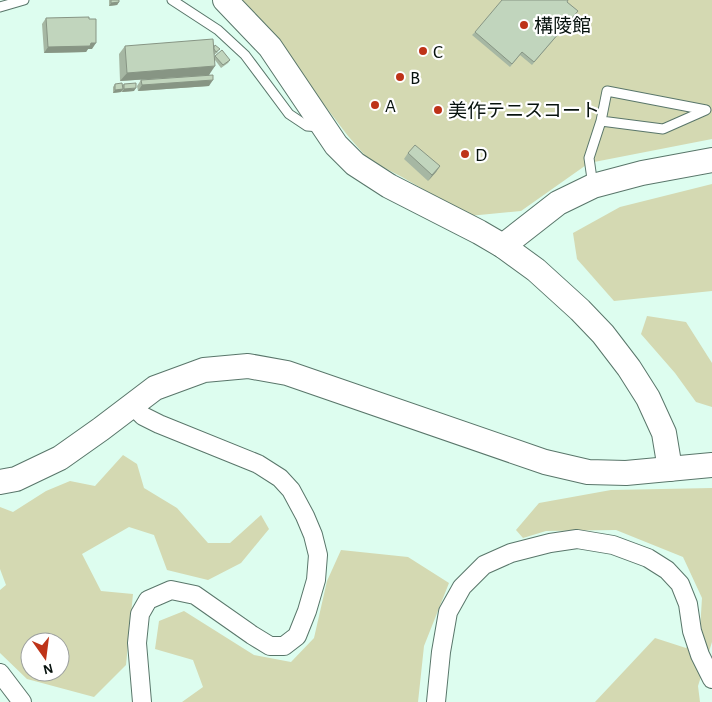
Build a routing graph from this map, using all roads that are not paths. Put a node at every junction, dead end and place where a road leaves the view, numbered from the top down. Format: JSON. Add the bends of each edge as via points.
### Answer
{"nodes":[{"id":1,"x":24,"y":0,"type":"edge"},
{"id":2,"x":172,"y":0,"type":"edge"},
{"id":3,"x":225,"y":0,"type":"edge"},
{"id":4,"x":0,"y":7,"type":"edge"},
{"id":5,"x":601,"y":121,"type":"junction"},
{"id":6,"x":323,"y":127,"type":"junction"},
{"id":7,"x":712,"y":160,"type":"edge"},
{"id":8,"x":593,"y":186,"type":"junction"},
{"id":9,"x":503,"y":246,"type":"junction"},
{"id":10,"x":132,"y":405,"type":"junction"},
{"id":11,"x":712,"y":465,"type":"edge"},
{"id":12,"x":670,"y":469,"type":"junction"},
{"id":13,"x":0,"y":482,"type":"edge"},
{"id":14,"x":0,"y":673,"type":"edge"},
{"id":15,"x":712,"y":679,"type":"edge"},
{"id":16,"x":22,"y":702,"type":"edge"},
{"id":17,"x":142,"y":702,"type":"edge"},
{"id":18,"x":436,"y":702,"type":"edge"}],
"edges":[{"from":1,"to":4,"type":"lane"},
{"from":2,"to":6,"type":"lane","via":[[218,30],[245,55],[289,114],[306,126]]},
{"from":3,"to":6,"type":"street","via":[[270,47]]},
{"from":5,"to":5,"type":"lane","via":[[607,90],[706,110],[663,129]]},
{"from":5,"to":8,"type":"lane","via":[[589,158]]},
{"from":6,"to":9,"type":"street","via":[[355,164],[389,186]]},
{"from":7,"to":8,"type":"street"},
{"from":8,"to":9,"type":"street","via":[[558,203]]},
{"from":9,"to":12,"type":"street","via":[[536,270],[580,310],[629,368],[648,398],[664,433]]},
{"from":10,"to":12,"type":"street","via":[[155,388],[204,370],[248,366],[287,374],[545,462],[588,472]]},
{"from":10,"to":13,"type":"street","via":[[60,458]]},
{"from":10,"to":17,"type":"street","via":[[143,416],[159,424],[258,464],[280,478],[291,490],[305,516],[318,555],[316,580],[307,611],[297,636],[284,646],[270,646],[195,595],[170,590],[148,600],[140,614],[137,643]]},
{"from":11,"to":12,"type":"street"},
{"from":14,"to":16,"type":"street"},
{"from":15,"to":18,"type":"street","via":[[700,655],[680,584],[667,570],[648,558],[613,544],[577,539],[511,553],[484,565],[462,587],[448,612]]}]}
